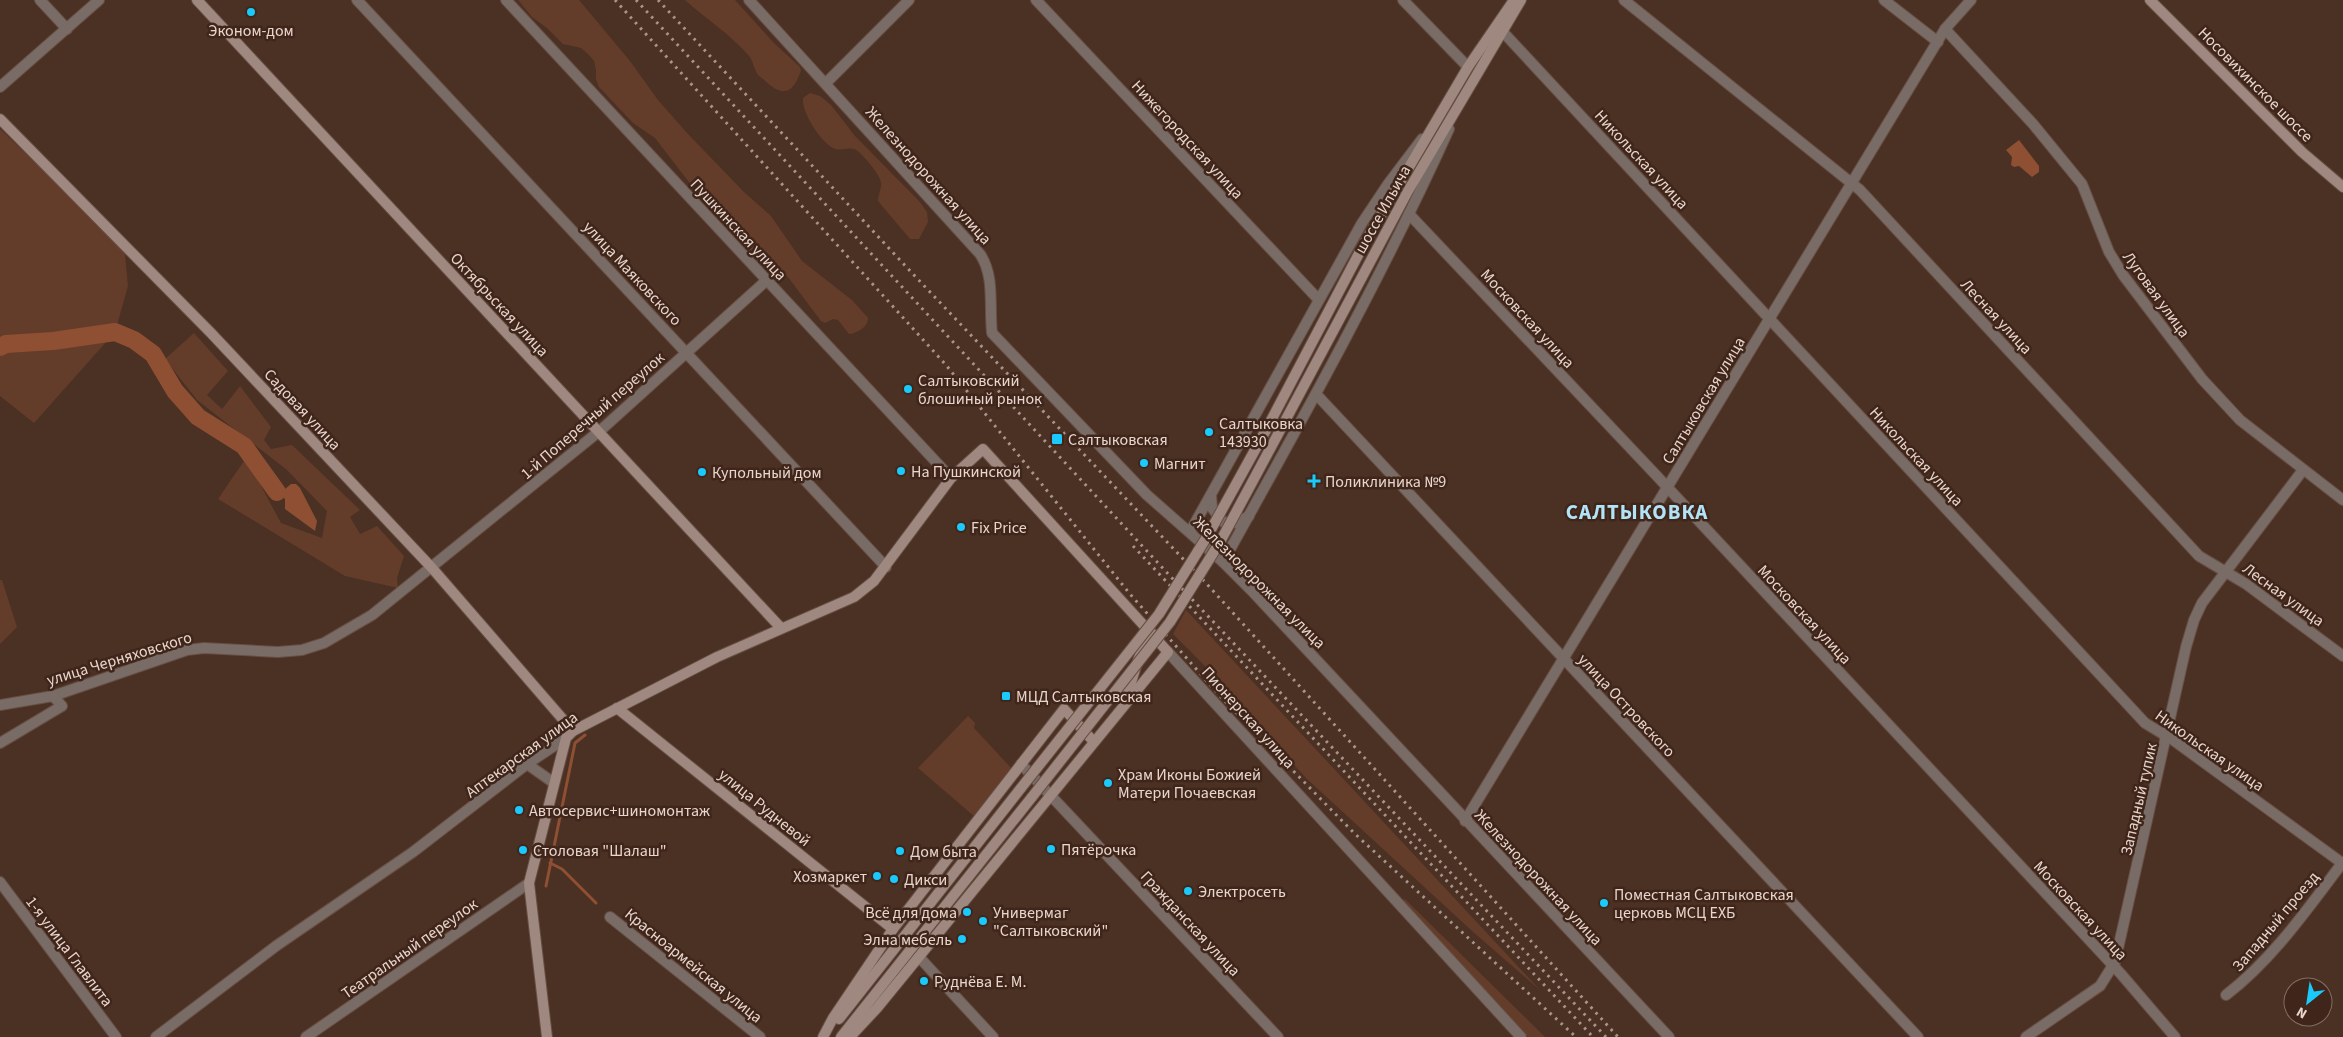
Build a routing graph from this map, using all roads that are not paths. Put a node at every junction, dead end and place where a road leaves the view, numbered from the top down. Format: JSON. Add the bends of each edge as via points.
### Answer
{"nodes":[{"id":1,"x":40,"y":0,"type":"edge"},
{"id":2,"x":99,"y":0,"type":"edge"},
{"id":3,"x":197,"y":0,"type":"edge"},
{"id":4,"x":357,"y":0,"type":"edge"},
{"id":5,"x":506,"y":0,"type":"edge"},
{"id":6,"x":749,"y":0,"type":"edge"},
{"id":7,"x":909,"y":0,"type":"edge"},
{"id":8,"x":1036,"y":0,"type":"edge"},
{"id":9,"x":1403,"y":0,"type":"edge"},
{"id":10,"x":1514,"y":0,"type":"edge"},
{"id":11,"x":1522,"y":0,"type":"edge"},
{"id":12,"x":1624,"y":0,"type":"edge"},
{"id":13,"x":1884,"y":0,"type":"edge"},
{"id":14,"x":1971,"y":0,"type":"edge"},
{"id":15,"x":2150,"y":0,"type":"edge"},
{"id":16,"x":67,"y":29,"type":"junction"},
{"id":17,"x":1945,"y":29,"type":"junction"},
{"id":18,"x":1502,"y":32,"type":"junction"},
{"id":19,"x":1938,"y":42,"type":"junction"},
{"id":20,"x":1468,"y":67,"type":"junction"},
{"id":21,"x":826,"y":82,"type":"junction"},
{"id":22,"x":1458,"y":85,"type":"junction"},
{"id":23,"x":0,"y":87,"type":"edge"},
{"id":24,"x":1468,"y":91,"type":"junction"},
{"id":25,"x":1459,"y":106,"type":"junction"},
{"id":26,"x":1441,"y":113,"type":"junction"},
{"id":27,"x":0,"y":119,"type":"edge"},
{"id":28,"x":1852,"y":183,"type":"junction"},
{"id":29,"x":2343,"y":187,"type":"edge"},
{"id":30,"x":1409,"y":214,"type":"junction"},
{"id":31,"x":767,"y":280,"type":"junction"},
{"id":32,"x":1318,"y":299,"type":"junction"},
{"id":33,"x":1770,"y":319,"type":"junction"},
{"id":34,"x":687,"y":353,"type":"junction"},
{"id":35,"x":1316,"y":394,"type":"junction"},
{"id":36,"x":599,"y":432,"type":"junction"},
{"id":37,"x":2303,"y":470,"type":"junction"},
{"id":38,"x":951,"y":478,"type":"junction"},
{"id":39,"x":1667,"y":488,"type":"junction"},
{"id":40,"x":1211,"y":494,"type":"junction"},
{"id":41,"x":2343,"y":500,"type":"edge"},
{"id":42,"x":1250,"y":515,"type":"junction"},
{"id":43,"x":1190,"y":532,"type":"junction"},
{"id":44,"x":1224,"y":562,"type":"junction"},
{"id":45,"x":886,"y":567,"type":"junction"},
{"id":46,"x":432,"y":568,"type":"junction"},
{"id":47,"x":2226,"y":572,"type":"junction"},
{"id":48,"x":781,"y":628,"type":"junction"},
{"id":49,"x":1153,"y":634,"type":"junction"},
{"id":50,"x":1168,"y":652,"type":"junction"},
{"id":51,"x":2343,"y":656,"type":"edge"},
{"id":52,"x":1563,"y":659,"type":"junction"},
{"id":53,"x":52,"y":696,"type":"junction"},
{"id":54,"x":0,"y":705,"type":"edge"},
{"id":55,"x":617,"y":708,"type":"junction"},
{"id":56,"x":1121,"y":708,"type":"junction"},
{"id":57,"x":570,"y":734,"type":"junction"},
{"id":58,"x":2167,"y":737,"type":"junction"},
{"id":59,"x":1094,"y":742,"type":"junction"},
{"id":60,"x":0,"y":743,"type":"edge"},
{"id":61,"x":527,"y":764,"type":"junction"},
{"id":62,"x":1021,"y":764,"type":"junction"},
{"id":63,"x":554,"y":783,"type":"junction"},
{"id":64,"x":1050,"y":795,"type":"junction"},
{"id":65,"x":1466,"y":820,"type":"junction"},
{"id":66,"x":2343,"y":863,"type":"edge"},
{"id":67,"x":0,"y":882,"type":"edge"},
{"id":68,"x":529,"y":883,"type":"junction"},
{"id":69,"x":610,"y":917,"type":"dead end"},
{"id":70,"x":893,"y":928,"type":"junction"},
{"id":71,"x":918,"y":957,"type":"junction"},
{"id":72,"x":2113,"y":966,"type":"junction"},
{"id":73,"x":2226,"y":995,"type":"dead end"},
{"id":74,"x":1515,"y":1035,"type":"edge"},
{"id":75,"x":116,"y":1037,"type":"edge"},
{"id":76,"x":156,"y":1037,"type":"edge"},
{"id":77,"x":306,"y":1037,"type":"edge"},
{"id":78,"x":547,"y":1037,"type":"edge"},
{"id":79,"x":760,"y":1037,"type":"edge"},
{"id":80,"x":825,"y":1037,"type":"edge"},
{"id":81,"x":841,"y":1037,"type":"edge"},
{"id":82,"x":850,"y":1037,"type":"edge"},
{"id":83,"x":993,"y":1037,"type":"edge"},
{"id":84,"x":1278,"y":1037,"type":"edge"},
{"id":85,"x":1669,"y":1037,"type":"edge"},
{"id":86,"x":1918,"y":1037,"type":"edge"},
{"id":87,"x":2026,"y":1037,"type":"edge"},
{"id":88,"x":2175,"y":1037,"type":"edge"}],
"edges":[{"from":1,"to":16,"type":"street"},
{"from":2,"to":16,"type":"street"},
{"from":3,"to":36,"type":"street","name":"Октябрьская улица"},
{"from":4,"to":34,"type":"street","name":"улица Маяковского"},
{"from":5,"to":31,"type":"street","name":"Пушкинская улица"},
{"from":6,"to":21,"type":"street","name":"Железнодорожная улица"},
{"from":7,"to":21,"type":"street"},
{"from":8,"to":32,"type":"street","name":"Нижегородская улица"},
{"from":9,"to":20,"type":"street"},
{"from":10,"to":20,"type":"street","name":"шоссе Ильича"},
{"from":11,"to":18,"type":"street","name":"шоссе Ильича"},
{"from":12,"to":28,"type":"street","name":"Лесная улица"},
{"from":13,"to":19,"type":"street"},
{"from":14,"to":17,"type":"street","name":"Салтыковская улица"},
{"from":15,"to":29,"type":"street","name":"Носовихинское шоссе","via":[[2302,152]]},
{"from":16,"to":23,"type":"street"},
{"from":17,"to":19,"type":"street","name":"Салтыковская улица"},
{"from":17,"to":37,"type":"street","name":"Луговая улица","via":[[2033,124],[2076,177],[2092,207],[2108,252],[2202,378],[2240,420]]},
{"from":18,"to":24,"type":"street","name":"шоссе Ильича"},
{"from":18,"to":33,"type":"street","name":"Никольская улица"},
{"from":19,"to":28,"type":"street","name":"Салтыковская улица"},
{"from":20,"to":22,"type":"street","name":"шоссе Ильича"},
{"from":21,"to":43,"type":"street","name":"Железнодорожная улица","via":[[987,263],[992,332],[1147,495]]},
{"from":22,"to":24,"type":"street","via":[[1466,83]]},
{"from":22,"to":26,"type":"street","name":"шоссе Ильича"},
{"from":24,"to":25,"type":"street","name":"шоссе Ильича"},
{"from":25,"to":30,"type":"street"},
{"from":25,"to":81,"type":"street","name":"шоссе Ильича","bridge":true,"via":[[1387,230],[1220,542],[1170,622]]},
{"from":26,"to":32,"type":"street","via":[[1377,200]]},
{"from":26,"to":80,"type":"street","name":"шоссе Ильича","bridge":true,"via":[[1365,242],[1208,535],[1159,614]]},
{"from":27,"to":46,"type":"street","name":"Садовая улица","via":[[211,333]]},
{"from":28,"to":33,"type":"street","name":"Салтыковская улица"},
{"from":28,"to":47,"type":"street","name":"Лесная улица","via":[[2182,539],[2207,562]]},
{"from":30,"to":35,"type":"street"},
{"from":30,"to":39,"type":"street","name":"Московская улица"},
{"from":31,"to":34,"type":"street","name":"1-й Поперечный переулок"},
{"from":31,"to":38,"type":"street","name":"Пушкинская улица"},
{"from":32,"to":40,"type":"street"},
{"from":33,"to":39,"type":"street","name":"Салтыковская улица"},
{"from":33,"to":58,"type":"street","name":"Никольская улица","via":[[2145,723]]},
{"from":34,"to":36,"type":"street","name":"1-й Поперечный переулок"},
{"from":34,"to":45,"type":"street","name":"улица Маяковского"},
{"from":35,"to":42,"type":"street"},
{"from":35,"to":52,"type":"street","name":"улица Островского"},
{"from":36,"to":46,"type":"street","name":"1-й Поперечный переулок"},
{"from":36,"to":48,"type":"street","name":"Октябрьская улица"},
{"from":37,"to":41,"type":"street","name":"Луговая улица"},
{"from":37,"to":47,"type":"street","name":"Западный тупик"},
{"from":38,"to":45,"type":"street","name":"Аптекарская улица"},
{"from":38,"to":49,"type":"street","name":"Пионерская улица","via":[[983,449]]},
{"from":39,"to":52,"type":"street","name":"Салтыковская улица"},
{"from":39,"to":72,"type":"street","name":"Московская улица"},
{"from":40,"to":42,"type":"street","via":[[1212,508],[1223,522],[1236,524]]},
{"from":40,"to":43,"type":"street"},
{"from":42,"to":44,"type":"street"},
{"from":43,"to":44,"type":"street","name":"Железнодорожная улица"},
{"from":44,"to":65,"type":"street","name":"Железнодорожная улица"},
{"from":45,"to":48,"type":"street","name":"Аптекарская улица","via":[[854,597]]},
{"from":46,"to":53,"type":"street","name":"улица Черняховского","via":[[372,615],[324,643],[302,650],[278,652],[187,650]]},
{"from":46,"to":57,"type":"street","name":"Садовая улица"},
{"from":47,"to":51,"type":"street","name":"Лесная улица"},
{"from":47,"to":58,"type":"street","name":"Западный тупик","via":[[2202,603],[2194,620]]},
{"from":48,"to":55,"type":"street","name":"Аптекарская улица","via":[[717,656]]},
{"from":49,"to":50,"type":"street","name":"Пионерская улица"},
{"from":49,"to":56,"type":"street","via":[[1144,644],[1136,662]]},
{"from":50,"to":56,"type":"street"},
{"from":50,"to":74,"type":"street","name":"Пионерская улица"},
{"from":52,"to":65,"type":"street","name":"Салтыковская улица"},
{"from":52,"to":86,"type":"street","name":"улица Островского"},
{"from":53,"to":54,"type":"street","name":"улица Черняховского"},
{"from":53,"to":60,"type":"street","via":[[62,706]]},
{"from":55,"to":57,"type":"street","name":"Аптекарская улица"},
{"from":55,"to":70,"type":"street","name":"улица Рудневой"},
{"from":56,"to":59,"type":"street"},
{"from":57,"to":61,"type":"street","name":"Аптекарская улица"},
{"from":57,"to":63,"type":"street"},
{"from":58,"to":66,"type":"street","name":"Никольская улица"},
{"from":58,"to":72,"type":"street","name":"Западный тупик"},
{"from":59,"to":62,"type":"street","via":[[1064,709]]},
{"from":59,"to":64,"type":"street"},
{"from":61,"to":63,"type":"street"},
{"from":61,"to":76,"type":"street","name":"Аптекарская улица","via":[[413,852],[276,946]]},
{"from":62,"to":64,"type":"street","name":"Гражданская улица"},
{"from":62,"to":70,"type":"street"},
{"from":63,"to":68,"type":"street"},
{"from":64,"to":71,"type":"street"},
{"from":64,"to":84,"type":"street","name":"Гражданская улица"},
{"from":65,"to":85,"type":"street","name":"Железнодорожная улица"},
{"from":66,"to":73,"type":"street","name":"Западный проезд","via":[[2253,972]]},
{"from":67,"to":75,"type":"street","name":"1-я улица Главлита"},
{"from":68,"to":77,"type":"street","name":"Театральный переулок"},
{"from":68,"to":78,"type":"street"},
{"from":69,"to":79,"type":"street","name":"Красноармейская улица"},
{"from":70,"to":80,"type":"street","via":[[833,1018]]},
{"from":71,"to":82,"type":"street"},
{"from":71,"to":83,"type":"street"},
{"from":72,"to":87,"type":"street","name":"Западный тупик","via":[[2100,986]]},
{"from":72,"to":88,"type":"street","name":"Московская улица"}]}
